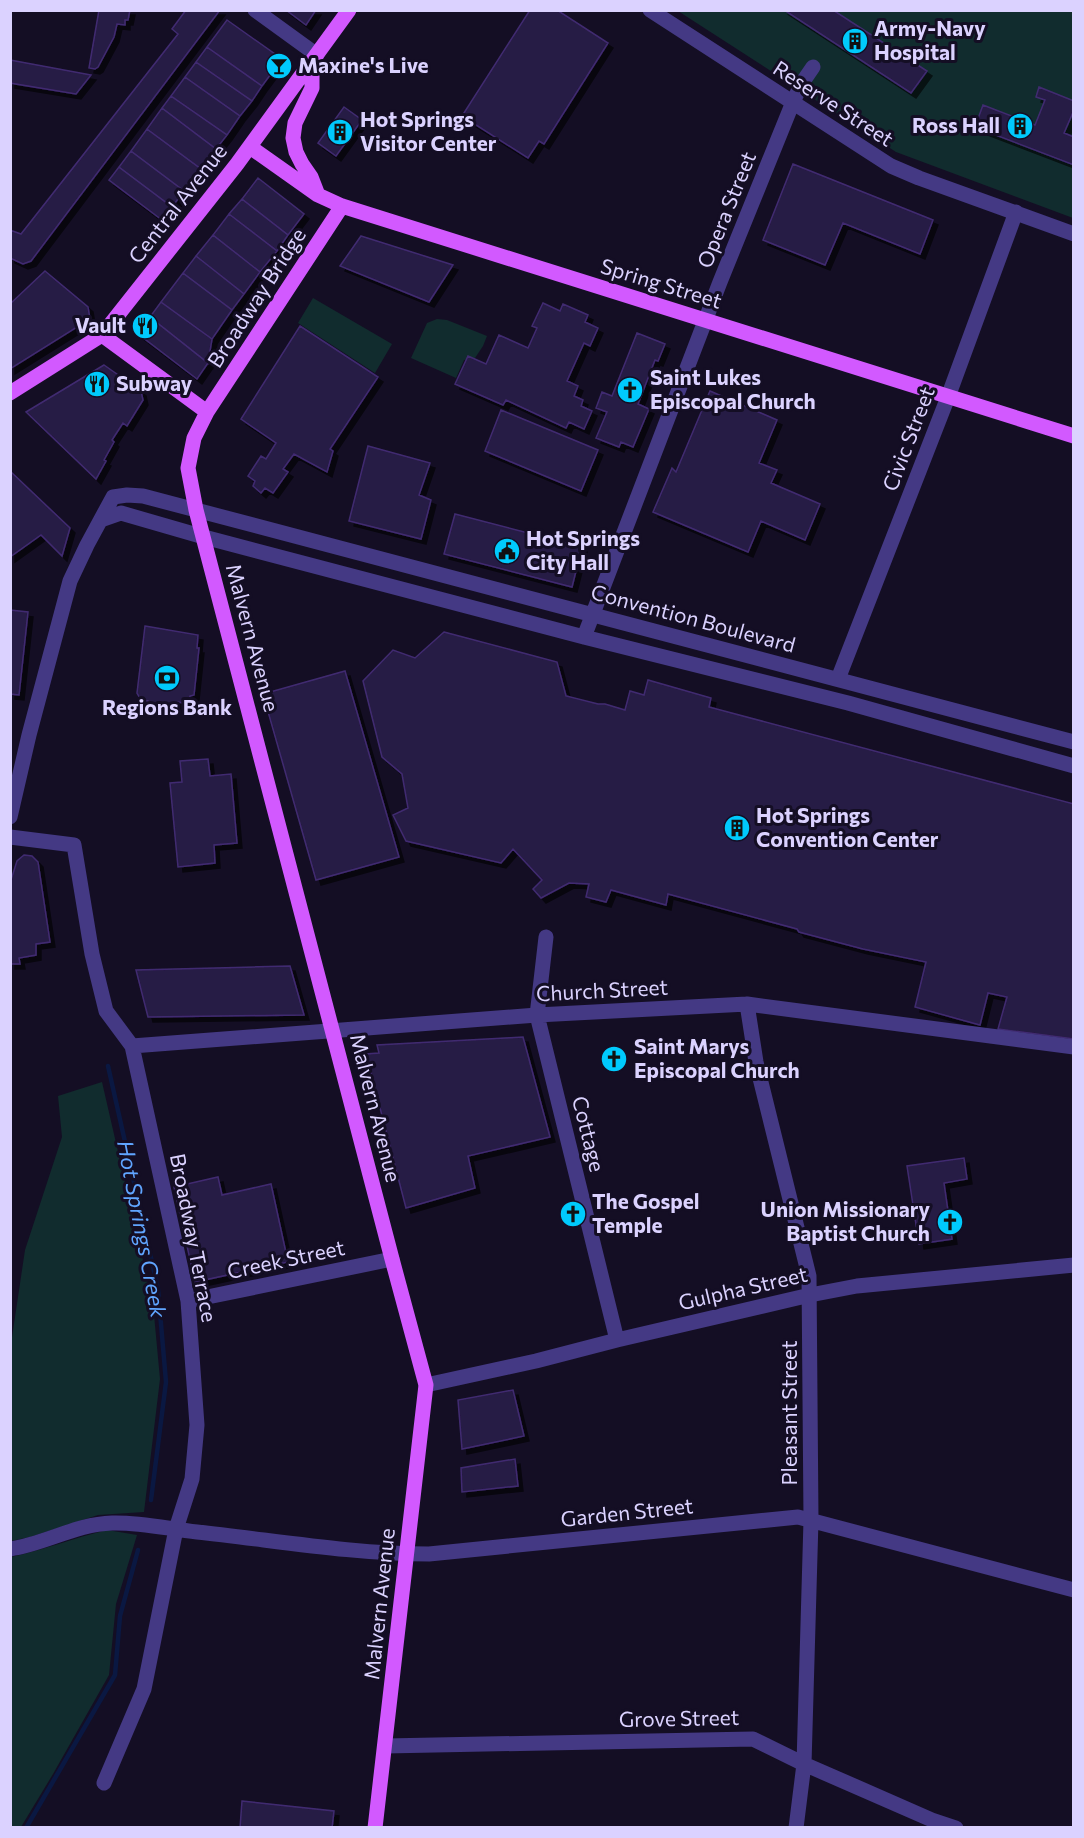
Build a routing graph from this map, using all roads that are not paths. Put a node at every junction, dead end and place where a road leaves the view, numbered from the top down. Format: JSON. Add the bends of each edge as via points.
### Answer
{"nodes":[{"id":1,"x":255,"y":10,"type":"edge"},
{"id":2,"x":349,"y":10,"type":"edge"},
{"id":3,"x":650,"y":10,"type":"edge"},
{"id":4,"x":314,"y":59,"type":"junction"},
{"id":5,"x":813,"y":67,"type":"dead end"},
{"id":6,"x":793,"y":102,"type":"junction"},
{"id":7,"x":250,"y":147,"type":"junction"},
{"id":8,"x":318,"y":195,"type":"junction"},
{"id":9,"x":342,"y":206,"type":"junction"},
{"id":10,"x":1016,"y":212,"type":"junction"},
{"id":11,"x":1074,"y":234,"type":"edge"},
{"id":12,"x":706,"y":320,"type":"junction"},
{"id":13,"x":102,"y":335,"type":"junction"},
{"id":14,"x":10,"y":393,"type":"edge"},
{"id":15,"x":948,"y":397,"type":"junction"},
{"id":16,"x":207,"y":412,"type":"junction"},
{"id":17,"x":1074,"y":436,"type":"edge"},
{"id":18,"x":196,"y":510,"type":"junction"},
{"id":19,"x":101,"y":520,"type":"junction"},
{"id":20,"x":204,"y":537,"type":"junction"},
{"id":21,"x":593,"y":614,"type":"junction"},
{"id":22,"x":584,"y":637,"type":"junction"},
{"id":23,"x":838,"y":679,"type":"junction"},
{"id":24,"x":1074,"y":742,"type":"edge"},
{"id":25,"x":1074,"y":766,"type":"edge"},
{"id":26,"x":10,"y":817,"type":"edge"},
{"id":27,"x":10,"y":837,"type":"edge"},
{"id":28,"x":546,"y":937,"type":"dead end"},
{"id":29,"x":747,"y":1004,"type":"junction"},
{"id":30,"x":537,"y":1015,"type":"junction"},
{"id":31,"x":333,"y":1031,"type":"junction"},
{"id":32,"x":132,"y":1046,"type":"junction"},
{"id":33,"x":1074,"y":1047,"type":"edge"},
{"id":34,"x":392,"y":1259,"type":"junction"},
{"id":35,"x":1074,"y":1265,"type":"edge"},
{"id":36,"x":810,"y":1295,"type":"junction"},
{"id":37,"x":189,"y":1301,"type":"junction"},
{"id":38,"x":617,"y":1340,"type":"junction"},
{"id":39,"x":426,"y":1385,"type":"junction"},
{"id":40,"x":811,"y":1520,"type":"junction"},
{"id":41,"x":176,"y":1529,"type":"junction"},
{"id":42,"x":10,"y":1549,"type":"edge"},
{"id":43,"x":407,"y":1554,"type":"junction"},
{"id":44,"x":1074,"y":1590,"type":"edge"},
{"id":45,"x":385,"y":1746,"type":"junction"},
{"id":46,"x":804,"y":1764,"type":"junction"},
{"id":47,"x":105,"y":1783,"type":"dead end"},
{"id":48,"x":932,"y":1824,"type":"edge"},
{"id":49,"x":375,"y":1827,"type":"edge"},
{"id":50,"x":796,"y":1827,"type":"edge"},
{"id":51,"x":956,"y":1827,"type":"edge"}],
"edges":[{"from":1,"to":4,"type":"street"},
{"from":2,"to":4,"type":"main road","name":"Central Avenue"},
{"from":3,"to":6,"type":"street","name":"Reserve Street"},
{"from":4,"to":7,"type":"main road","name":"Central Avenue"},
{"from":4,"to":8,"type":"main road","via":[[312,88],[295,123],[293,138]]},
{"from":5,"to":6,"type":"street","name":"Opera Street"},
{"from":6,"to":10,"type":"street","name":"Reserve Street","via":[[891,166]]},
{"from":6,"to":12,"type":"street","name":"Opera Street"},
{"from":7,"to":8,"type":"main road","name":"Spring Street"},
{"from":7,"to":13,"type":"main road","name":"Central Avenue"},
{"from":8,"to":9,"type":"main road","name":"Spring Street"},
{"from":9,"to":12,"type":"main road","name":"Spring Street"},
{"from":9,"to":16,"type":"main road","name":"Broadway Bridge"},
{"from":10,"to":11,"type":"street","name":"Reserve Street"},
{"from":10,"to":15,"type":"street","name":"Civic Street"},
{"from":12,"to":15,"type":"main road","name":"Spring Street"},
{"from":12,"to":21,"type":"street","name":"Opera Street"},
{"from":13,"to":14,"type":"main road","name":"Central Avenue"},
{"from":13,"to":16,"type":"main road"},
{"from":15,"to":17,"type":"main road","name":"Spring Street"},
{"from":15,"to":23,"type":"street","name":"Civic Street"},
{"from":16,"to":18,"type":"main road","name":"Malvern Avenue","via":[[194,438],[188,468]]},
{"from":18,"to":19,"type":"street","name":"Convention Boulevard","via":[[143,496],[113,496]]},
{"from":18,"to":20,"type":"main road","name":"Malvern Avenue"},
{"from":18,"to":21,"type":"street","name":"Convention Boulevard"},
{"from":19,"to":20,"type":"street","name":"Convention Boulevard","via":[[121,513]]},
{"from":19,"to":26,"type":"street","via":[[70,580]]},
{"from":20,"to":22,"type":"street","name":"Convention Boulevard"},
{"from":20,"to":31,"type":"main road","name":"Malvern Avenue"},
{"from":21,"to":22,"type":"street","name":"Opera Street"},
{"from":21,"to":23,"type":"street","name":"Convention Boulevard"},
{"from":22,"to":25,"type":"street","name":"Convention Boulevard","via":[[848,703]]},
{"from":23,"to":24,"type":"street","name":"Convention Boulevard"},
{"from":27,"to":32,"type":"street","name":"Broadway Terrace","via":[[74,845],[106,1011]]},
{"from":28,"to":30,"type":"street","name":"Cottage"},
{"from":29,"to":30,"type":"street","name":"Church Street"},
{"from":29,"to":33,"type":"street","name":"Church Street"},
{"from":29,"to":36,"type":"street","name":"Pleasant Street","via":[[756,1062],[809,1276]]},
{"from":30,"to":31,"type":"street","name":"Church Street"},
{"from":30,"to":38,"type":"street","name":"Cottage"},
{"from":31,"to":32,"type":"street","name":"Church Street"},
{"from":31,"to":34,"type":"main road","name":"Malvern Avenue"},
{"from":32,"to":37,"type":"street","name":"Broadway Terrace"},
{"from":34,"to":37,"type":"street","name":"Creek Street"},
{"from":34,"to":39,"type":"main road","name":"Malvern Avenue"},
{"from":35,"to":36,"type":"street","name":"Gulpha Street","via":[[857,1286]]},
{"from":36,"to":38,"type":"street","name":"Gulpha Street"},
{"from":36,"to":40,"type":"street","name":"Pleasant Street"},
{"from":37,"to":41,"type":"street","name":"Broadway Terrace","via":[[197,1425],[192,1479]]},
{"from":38,"to":39,"type":"street","name":"Gulpha Street"},
{"from":39,"to":43,"type":"main road","name":"Malvern Avenue"},
{"from":40,"to":43,"type":"street","name":"Garden Street","via":[[798,1517]]},
{"from":40,"to":44,"type":"street","name":"Garden Street"},
{"from":40,"to":46,"type":"street","name":"Pleasant Street"},
{"from":41,"to":42,"type":"street","name":"Garden Street","via":[[109,1523]]},
{"from":41,"to":43,"type":"street","name":"Garden Street"},
{"from":41,"to":47,"type":"street","name":"Broadway Terrace","via":[[144,1689]]},
{"from":43,"to":45,"type":"main road","name":"Malvern Avenue"},
{"from":45,"to":46,"type":"street","name":"Grove Street","via":[[753,1739]]},
{"from":45,"to":49,"type":"main road","name":"Malvern Avenue"},
{"from":46,"to":48,"type":"street","name":"Grove Street"},
{"from":46,"to":50,"type":"street","name":"Pleasant Street"},
{"from":48,"to":51,"type":"street","name":"Grove Street"}]}
